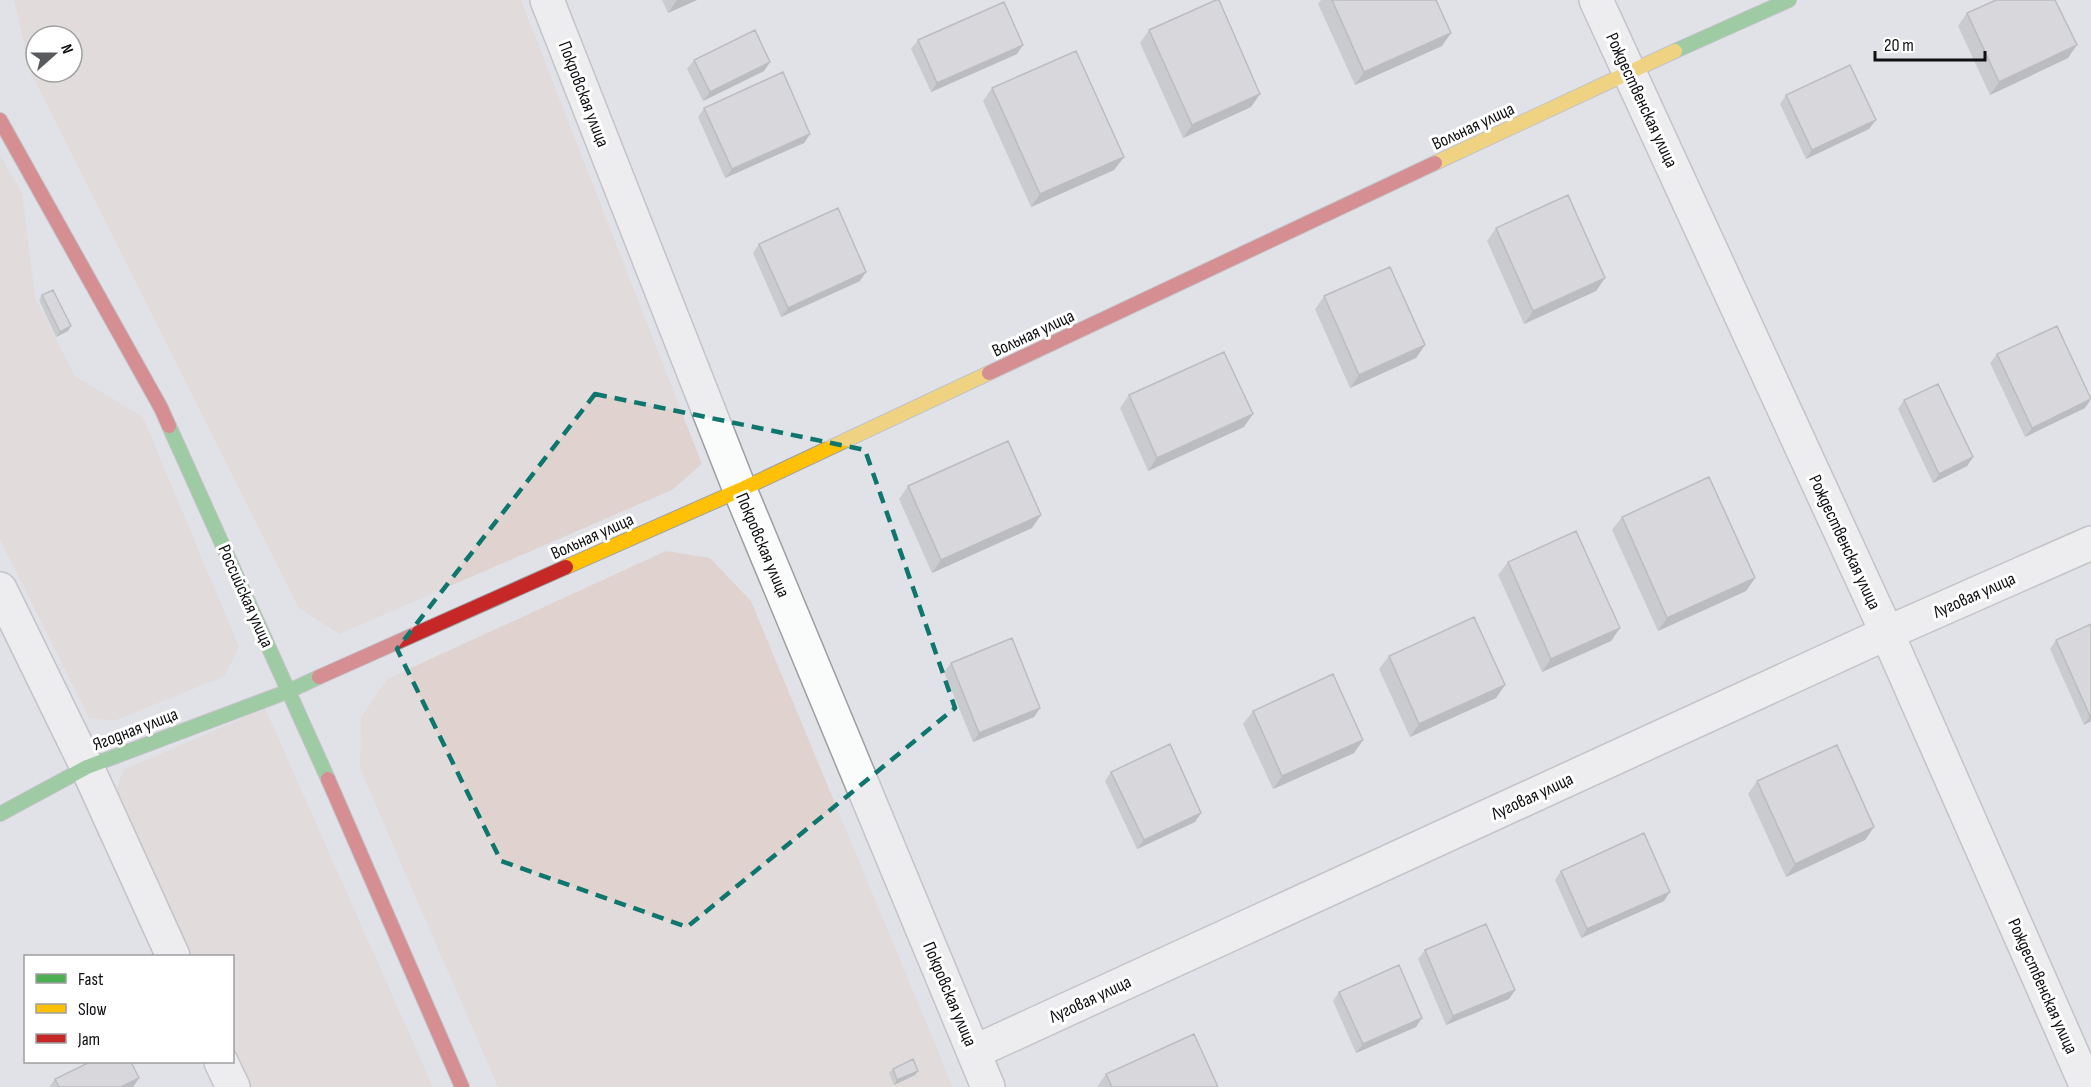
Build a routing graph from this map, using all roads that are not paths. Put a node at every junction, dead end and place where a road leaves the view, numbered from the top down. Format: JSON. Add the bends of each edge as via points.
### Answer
{"nodes":[{"id":1,"x":547,"y":0,"type":"edge"},
{"id":2,"x":1596,"y":0,"type":"edge"},
{"id":3,"x":1789,"y":0,"type":"edge"},
{"id":4,"x":1629,"y":72,"type":"junction"},
{"id":5,"x":0,"y":120,"type":"edge"},
{"id":6,"x":740,"y":490,"type":"junction"},
{"id":7,"x":2091,"y":543,"type":"edge"},
{"id":8,"x":0,"y":589,"type":"edge"},
{"id":9,"x":1887,"y":633,"type":"junction"},
{"id":10,"x":289,"y":690,"type":"junction"},
{"id":11,"x":87,"y":767,"type":"junction"},
{"id":12,"x":0,"y":814,"type":"edge"},
{"id":13,"x":172,"y":955,"type":"edge"},
{"id":14,"x":974,"y":1052,"type":"junction"},
{"id":15,"x":221,"y":1063,"type":"edge"},
{"id":16,"x":233,"y":1087,"type":"edge"},
{"id":17,"x":462,"y":1087,"type":"edge"},
{"id":18,"x":988,"y":1087,"type":"edge"},
{"id":19,"x":2087,"y":1087,"type":"edge"}],
"edges":[{"from":1,"to":6,"type":"street","name":"Покровская улица"},
{"from":2,"to":4,"type":"street","name":"Рождественская улица"},
{"from":3,"to":4,"type":"street","name":"Вольная улица"},
{"from":4,"to":6,"type":"street","name":"Вольная улица"},
{"from":4,"to":9,"type":"street","name":"Рождественская улица"},
{"from":5,"to":10,"type":"street","name":"Российская улица","via":[[161,408]]},
{"from":6,"to":10,"type":"street","name":"Вольная улица"},
{"from":6,"to":14,"type":"street","name":"Покровская улица"},
{"from":7,"to":9,"type":"street","name":"Луговая улица"},
{"from":8,"to":11,"type":"street"},
{"from":9,"to":14,"type":"street","name":"Луговая улица"},
{"from":9,"to":19,"type":"street","name":"Рождественская улица"},
{"from":10,"to":11,"type":"street","name":"Ягодная улица"},
{"from":10,"to":17,"type":"street","name":"Российская улица"},
{"from":11,"to":12,"type":"street","name":"Ягодная улица"},
{"from":11,"to":13,"type":"street"},
{"from":14,"to":18,"type":"street","name":"Покровская улица"},
{"from":15,"to":16,"type":"street"}]}
